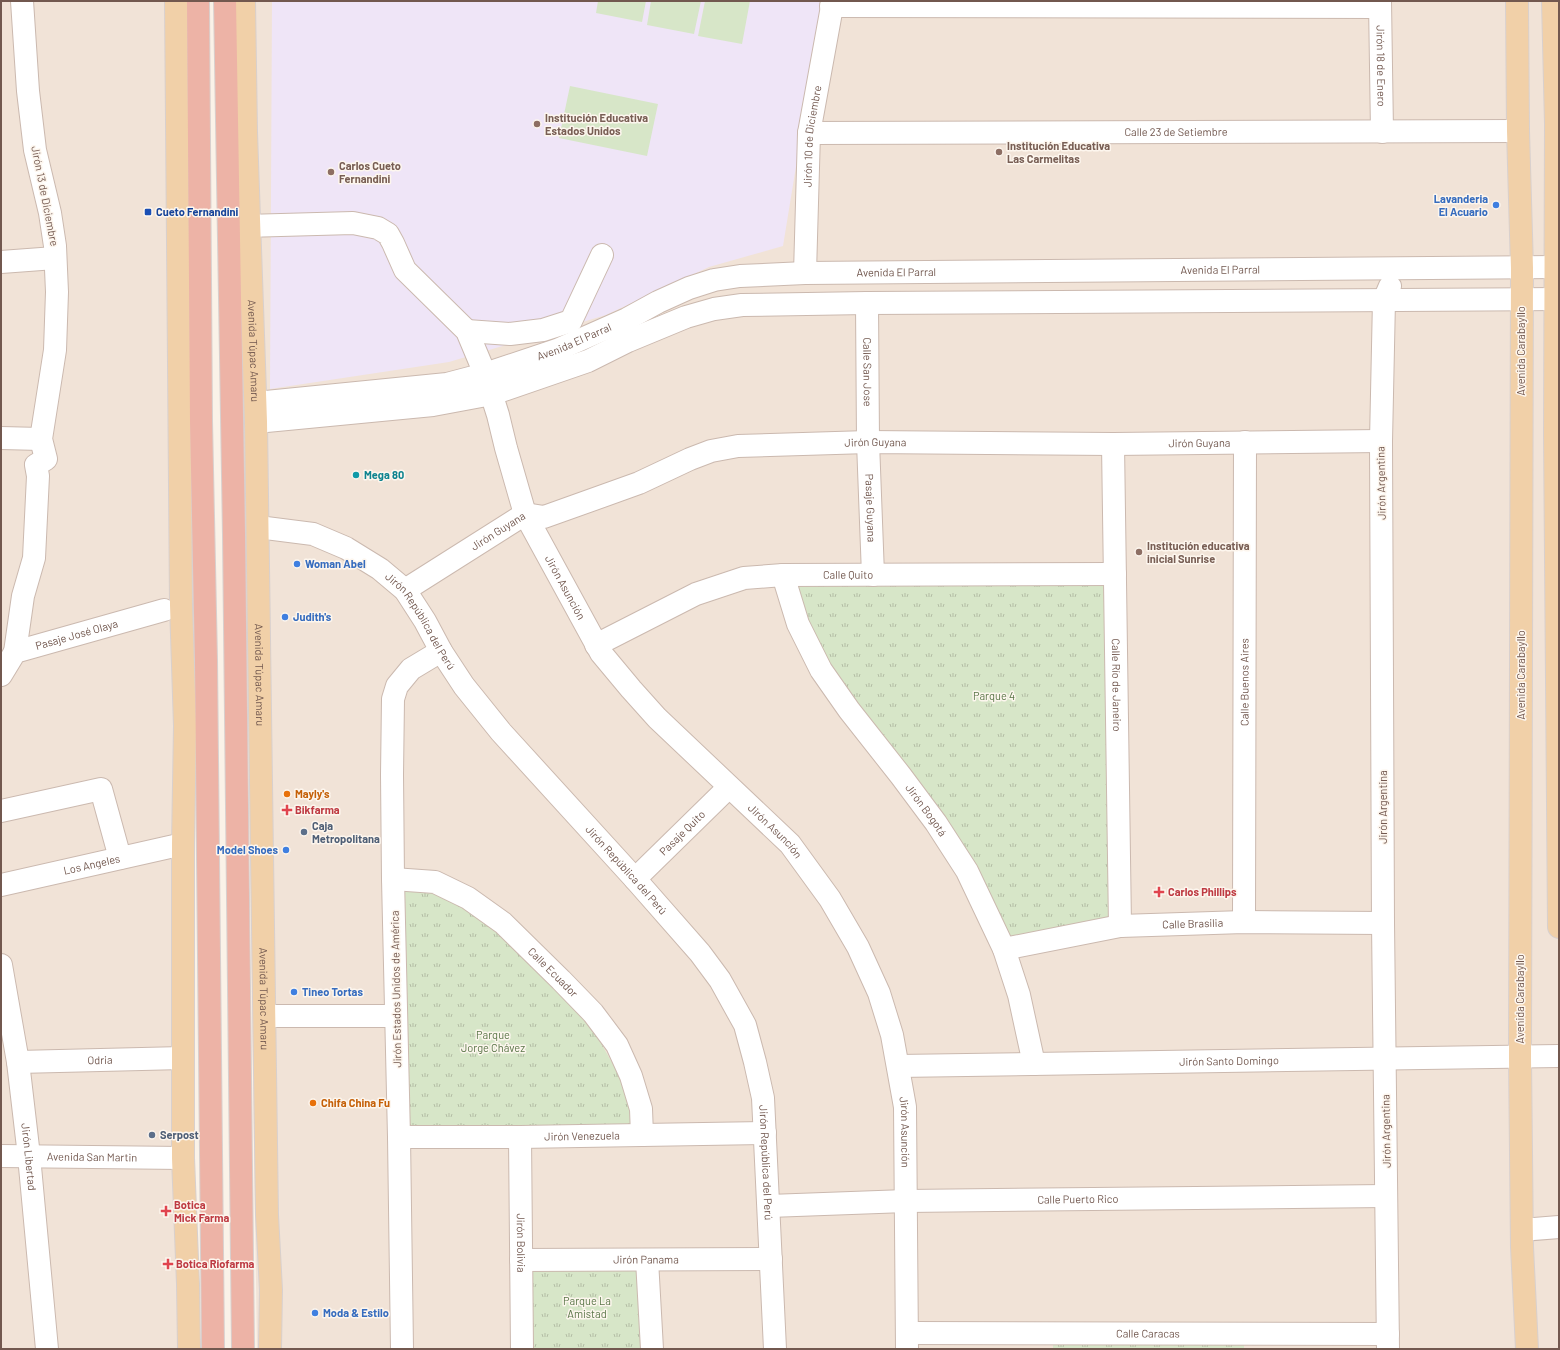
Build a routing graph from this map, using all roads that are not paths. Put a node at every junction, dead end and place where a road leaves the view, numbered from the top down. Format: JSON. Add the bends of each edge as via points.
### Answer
{"nodes":[{"id":1,"x":22,"y":1,"type":"edge"},
{"id":2,"x":176,"y":1,"type":"edge"},
{"id":3,"x":198,"y":1,"type":"edge"},
{"id":4,"x":225,"y":1,"type":"edge"},
{"id":5,"x":244,"y":1,"type":"edge"},
{"id":6,"x":1517,"y":1,"type":"edge"},
{"id":7,"x":1553,"y":1,"type":"edge"},
{"id":8,"x":994,"y":3,"type":"edge"},
{"id":9,"x":832,"y":4,"type":"edge"},
{"id":10,"x":1380,"y":4,"type":"edge"},
{"id":11,"x":1558,"y":124,"type":"edge"},
{"id":12,"x":1518,"y":131,"type":"junction"},
{"id":13,"x":1382,"y":132,"type":"junction"},
{"id":14,"x":810,"y":133,"type":"junction"},
{"id":15,"x":250,"y":226,"type":"junction"},
{"id":16,"x":602,"y":255,"type":"dead end"},
{"id":17,"x":55,"y":258,"type":"junction"},
{"id":18,"x":1,"y":262,"type":"edge"},
{"id":19,"x":1557,"y":267,"type":"edge"},
{"id":20,"x":1522,"y":268,"type":"junction"},
{"id":21,"x":1397,"y":269,"type":"junction"},
{"id":22,"x":805,"y":273,"type":"junction"},
{"id":23,"x":1557,"y":299,"type":"edge"},
{"id":24,"x":1384,"y":300,"type":"junction"},
{"id":25,"x":1521,"y":300,"type":"junction"},
{"id":26,"x":867,"y":303,"type":"junction"},
{"id":27,"x":467,"y":331,"type":"junction"},
{"id":28,"x":485,"y":374,"type":"junction"},
{"id":29,"x":492,"y":394,"type":"junction"},
{"id":30,"x":256,"y":413,"type":"junction"},
{"id":31,"x":1557,"y":434,"type":"edge"},
{"id":32,"x":1,"y":438,"type":"edge"},
{"id":33,"x":41,"y":439,"type":"junction"},
{"id":34,"x":1381,"y":441,"type":"junction"},
{"id":35,"x":868,"y":442,"type":"junction"},
{"id":36,"x":1245,"y":442,"type":"junction"},
{"id":37,"x":1113,"y":444,"type":"junction"},
{"id":38,"x":525,"y":514,"type":"junction"},
{"id":39,"x":258,"y":527,"type":"junction"},
{"id":40,"x":1115,"y":574,"type":"junction"},
{"id":41,"x":783,"y":575,"type":"junction"},
{"id":42,"x":873,"y":575,"type":"junction"},
{"id":43,"x":405,"y":590,"type":"junction"},
{"id":44,"x":164,"y":610,"type":"dead end"},
{"id":45,"x":596,"y":645,"type":"junction"},
{"id":46,"x":441,"y":651,"type":"junction"},
{"id":47,"x":15,"y":652,"type":"junction"},
{"id":48,"x":1,"y":675,"type":"edge"},
{"id":49,"x":729,"y":787,"type":"junction"},
{"id":50,"x":1,"y":811,"type":"edge"},
{"id":51,"x":183,"y":844,"type":"junction"},
{"id":52,"x":120,"y":858,"type":"junction"},
{"id":53,"x":1559,"y":872,"type":"edge"},
{"id":54,"x":393,"y":879,"type":"junction"},
{"id":55,"x":635,"y":879,"type":"junction"},
{"id":56,"x":1,"y":885,"type":"edge"},
{"id":57,"x":1244,"y":922,"type":"junction"},
{"id":58,"x":1383,"y":923,"type":"junction"},
{"id":59,"x":1120,"y":926,"type":"junction"},
{"id":60,"x":1559,"y":927,"type":"edge"},
{"id":61,"x":1004,"y":949,"type":"junction"},
{"id":62,"x":1,"y":965,"type":"edge"},
{"id":63,"x":265,"y":1016,"type":"junction"},
{"id":64,"x":396,"y":1016,"type":"junction"},
{"id":65,"x":1559,"y":1056,"type":"edge"},
{"id":66,"x":183,"y":1058,"type":"junction"},
{"id":67,"x":1520,"y":1058,"type":"junction"},
{"id":68,"x":1385,"y":1060,"type":"junction"},
{"id":69,"x":18,"y":1062,"type":"junction"},
{"id":70,"x":1034,"y":1064,"type":"junction"},
{"id":71,"x":898,"y":1066,"type":"junction"},
{"id":72,"x":765,"y":1133,"type":"junction"},
{"id":73,"x":642,"y":1135,"type":"junction"},
{"id":74,"x":399,"y":1137,"type":"junction"},
{"id":75,"x":520,"y":1137,"type":"junction"},
{"id":76,"x":1,"y":1156,"type":"edge"},
{"id":77,"x":29,"y":1156,"type":"junction"},
{"id":78,"x":183,"y":1158,"type":"junction"},
{"id":79,"x":1386,"y":1196,"type":"junction"},
{"id":80,"x":906,"y":1201,"type":"junction"},
{"id":81,"x":769,"y":1206,"type":"junction"},
{"id":82,"x":1559,"y":1226,"type":"edge"},
{"id":83,"x":1522,"y":1230,"type":"junction"},
{"id":84,"x":771,"y":1258,"type":"junction"},
{"id":85,"x":521,"y":1260,"type":"junction"},
{"id":86,"x":647,"y":1260,"type":"junction"},
{"id":87,"x":907,"y":1341,"type":"edge"},
{"id":88,"x":1044,"y":1341,"type":"edge"},
{"id":89,"x":1252,"y":1341,"type":"edge"},
{"id":90,"x":1388,"y":1341,"type":"edge"},
{"id":91,"x":47,"y":1349,"type":"edge"},
{"id":92,"x":189,"y":1349,"type":"edge"},
{"id":93,"x":213,"y":1349,"type":"edge"},
{"id":94,"x":243,"y":1349,"type":"edge"},
{"id":95,"x":270,"y":1349,"type":"edge"},
{"id":96,"x":402,"y":1349,"type":"edge"},
{"id":97,"x":522,"y":1349,"type":"edge"},
{"id":98,"x":652,"y":1349,"type":"edge"},
{"id":99,"x":775,"y":1349,"type":"edge"},
{"id":100,"x":1527,"y":1349,"type":"edge"}],
"edges":[{"from":1,"to":17,"type":"street","name":"Jirón 13 de Diciembre","via":[[35,150],[50,213]]},
{"from":2,"to":51,"type":"main road","via":[[181,584],[186,726]]},
{"from":3,"to":93,"type":"highway","via":[[200,421],[206,660]]},
{"from":4,"to":94,"type":"highway","name":"Avenida Túpac Amaru"},
{"from":5,"to":15,"type":"main road","name":"Avenida Túpac Amaru"},
{"from":6,"to":12,"type":"main road","name":"Avenida Carabayllo"},
{"from":7,"to":11,"type":"main road"},
{"from":8,"to":9,"type":"street"},
{"from":8,"to":10,"type":"street"},
{"from":9,"to":14,"type":"street","name":"Jirón 10 de Diciembre"},
{"from":10,"to":13,"type":"street","name":"Jirón 18 de Enero"},
{"from":11,"to":19,"type":"main road"},
{"from":12,"to":13,"type":"street","name":"Calle 23 de Setiembre"},
{"from":12,"to":20,"type":"main road","name":"Avenida Carabayllo"},
{"from":13,"to":14,"type":"street","name":"Calle 23 de Setiembre"},
{"from":14,"to":22,"type":"street","name":"Jirón 10 de Diciembre"},
{"from":15,"to":27,"type":"street","via":[[353,224],[378,228],[388,234],[405,270]]},
{"from":15,"to":30,"type":"main road","name":"Avenida Túpac Amaru"},
{"from":16,"to":27,"type":"street","via":[[571,321],[543,330],[510,334]]},
{"from":17,"to":18,"type":"street"},
{"from":17,"to":33,"type":"street","name":"Jirón 13 de Diciembre","via":[[55,350]]},
{"from":19,"to":20,"type":"street","name":"Avenida El Parral"},
{"from":19,"to":23,"type":"main road"},
{"from":20,"to":21,"type":"street","name":"Avenida El Parral"},
{"from":20,"to":25,"type":"main road","name":"Avenida Carabayllo"},
{"from":21,"to":22,"type":"street","name":"Avenida El Parral"},
{"from":21,"to":24,"type":"street","name":"Jirón Argentina"},
{"from":22,"to":28,"type":"street","name":"Avenida El Parral","via":[[714,280],[689,288],[564,347]]},
{"from":23,"to":25,"type":"street","name":"Avenida El Parral"},
{"from":23,"to":31,"type":"main road"},
{"from":24,"to":25,"type":"street","name":"Avenida El Parral"},
{"from":24,"to":26,"type":"street","name":"Avenida El Parral"},
{"from":24,"to":34,"type":"street","name":"Jirón Argentina"},
{"from":25,"to":67,"type":"main road","name":"Avenida Carabayllo"},
{"from":26,"to":29,"type":"street","name":"Avenida El Parral","via":[[742,305],[714,309],[674,321],[588,360]]},
{"from":26,"to":35,"type":"street","name":"Calle San Jose"},
{"from":27,"to":28,"type":"street","name":"Jirón Asunción"},
{"from":28,"to":29,"type":"street","name":"Jirón Asunción"},
{"from":28,"to":30,"type":"street","name":"Avenida El Parral","via":[[447,384]]},
{"from":29,"to":30,"type":"street","name":"Avenida El Parral","via":[[433,405]]},
{"from":29,"to":38,"type":"street","name":"Jirón Asunción"},
{"from":30,"to":39,"type":"main road","name":"Avenida Túpac Amaru"},
{"from":31,"to":53,"type":"main road"},
{"from":32,"to":33,"type":"street"},
{"from":33,"to":47,"type":"street","via":[[46,459],[36,465],[38,476],[34,558],[23,596]]},
{"from":34,"to":36,"type":"street","name":"Jirón Guyana"},
{"from":34,"to":58,"type":"street","name":"Jirón Argentina"},
{"from":35,"to":37,"type":"street","name":"Jirón Guyana"},
{"from":35,"to":38,"type":"street","name":"Jirón Guyana","via":[[764,444],[711,450],[639,484],[544,517]]},
{"from":35,"to":42,"type":"street","name":"Pasaje Guyana"},
{"from":36,"to":37,"type":"street","name":"Jirón Guyana"},
{"from":36,"to":57,"type":"street","name":"Calle Buenos Aires"},
{"from":37,"to":40,"type":"street","name":"Calle Río de Janeiro"},
{"from":38,"to":43,"type":"street","name":"Jirón Guyana"},
{"from":38,"to":45,"type":"street","name":"Jirón Asunción"},
{"from":39,"to":43,"type":"street","name":"Jirón República del Perú","via":[[313,534],[346,548],[380,569]]},
{"from":39,"to":63,"type":"main road","name":"Avenida Túpac Amaru"},
{"from":40,"to":42,"type":"street","name":"Calle Quito"},
{"from":40,"to":59,"type":"street","name":"Calle Río de Janeiro"},
{"from":41,"to":42,"type":"street","name":"Calle Quito"},
{"from":41,"to":45,"type":"street","name":"Calle Quito","via":[[744,578],[696,594]]},
{"from":41,"to":61,"type":"street","name":"Jirón Bogotá","via":[[798,624],[821,670],[936,823],[967,871]]},
{"from":43,"to":46,"type":"street","name":"Jirón República del Perú","via":[[426,620]]},
{"from":44,"to":47,"type":"street","name":"Pasaje José Olaya"},
{"from":45,"to":49,"type":"street","name":"Jirón Asunción","via":[[657,718]]},
{"from":46,"to":54,"type":"street","name":"Jirón Estados Unidos de América","via":[[412,669],[397,686],[393,699]]},
{"from":46,"to":55,"type":"street","name":"Jirón República del Perú","via":[[464,686],[502,732]]},
{"from":47,"to":48,"type":"street"},
{"from":49,"to":55,"type":"street","name":"Pasaje Quito"},
{"from":49,"to":71,"type":"street","name":"Jirón Asunción","via":[[790,844],[833,905],[858,947],[879,993],[892,1035]]},
{"from":50,"to":52,"type":"street","via":[[101,789]]},
{"from":51,"to":52,"type":"street","name":"Los Angeles"},
{"from":51,"to":66,"type":"main road"},
{"from":52,"to":56,"type":"street","name":"Los Angeles"},
{"from":53,"to":60,"type":"main road"},
{"from":54,"to":64,"type":"street","name":"Jirón Estados Unidos de América"},
{"from":54,"to":73,"type":"street","name":"Calle Ecuador","via":[[436,882],[468,898],[503,922],[561,980],[593,1013],[617,1046],[631,1076],[641,1109]]},
{"from":55,"to":72,"type":"street","name":"Jirón República del Perú","via":[[700,953],[720,980],[745,1025],[763,1098]]},
{"from":57,"to":58,"type":"street","name":"Calle Brasilia"},
{"from":57,"to":59,"type":"street","name":"Calle Brasilia"},
{"from":58,"to":68,"type":"street","name":"Jirón Argentina"},
{"from":59,"to":61,"type":"street","name":"Calle Brasilia"},
{"from":61,"to":70,"type":"street","name":"Jirón Bogotá","via":[[1019,995]]},
{"from":62,"to":69,"type":"street","name":"Jirón Libertad"},
{"from":63,"to":64,"type":"street"},
{"from":63,"to":95,"type":"main road","name":"Avenida Túpac Amaru"},
{"from":64,"to":74,"type":"street","name":"Jirón Estados Unidos de América"},
{"from":65,"to":67,"type":"street","name":"Jirón Santo Domingo"},
{"from":66,"to":69,"type":"street","name":"Odria"},
{"from":66,"to":78,"type":"main road"},
{"from":67,"to":68,"type":"street","name":"Jirón Santo Domingo"},
{"from":67,"to":83,"type":"main road","name":"Avenida Carabayllo"},
{"from":68,"to":70,"type":"street","name":"Jirón Santo Domingo"},
{"from":68,"to":79,"type":"street","name":"Jirón Argentina"},
{"from":69,"to":77,"type":"street","name":"Jirón Libertad"},
{"from":70,"to":71,"type":"street","name":"Jirón Santo Domingo"},
{"from":71,"to":80,"type":"street","name":"Jirón Asunción","via":[[905,1107]]},
{"from":72,"to":73,"type":"street","name":"Jirón Venezuela"},
{"from":72,"to":81,"type":"street","name":"Jirón República del Perú"},
{"from":73,"to":75,"type":"street","name":"Jirón Venezuela"},
{"from":74,"to":75,"type":"street","name":"Jirón Venezuela"},
{"from":74,"to":96,"type":"street","name":"Jirón Estados Unidos de América"},
{"from":75,"to":85,"type":"street","name":"Jirón Bolivia"},
{"from":76,"to":77,"type":"street","name":"Avenida San Martin"},
{"from":77,"to":78,"type":"street","name":"Avenida San Martin"},
{"from":77,"to":91,"type":"street","name":"Jirón Libertad"},
{"from":78,"to":92,"type":"main road"},
{"from":79,"to":80,"type":"street","name":"Calle Puerto Rico"},
{"from":79,"to":90,"type":"street","name":"Jirón Argentina"},
{"from":80,"to":81,"type":"street","name":"Calle Puerto Rico"},
{"from":80,"to":87,"type":"street","name":"Jirón Asunción"},
{"from":81,"to":84,"type":"street","name":"Jirón República del Perú"},
{"from":82,"to":83,"type":"street"},
{"from":83,"to":100,"type":"main road","name":"Avenida Carabayllo"},
{"from":84,"to":86,"type":"street","name":"Jirón Panama"},
{"from":84,"to":99,"type":"street","name":"Jirón República del Perú"},
{"from":85,"to":86,"type":"street","name":"Jirón Panama"},
{"from":85,"to":97,"type":"street","name":"Jirón Bolivia"},
{"from":86,"to":98,"type":"street"},
{"from":87,"to":88,"type":"street","name":"Calle Caracas"},
{"from":88,"to":89,"type":"street","name":"Calle Caracas"},
{"from":89,"to":90,"type":"street","name":"Calle Caracas"}]}
